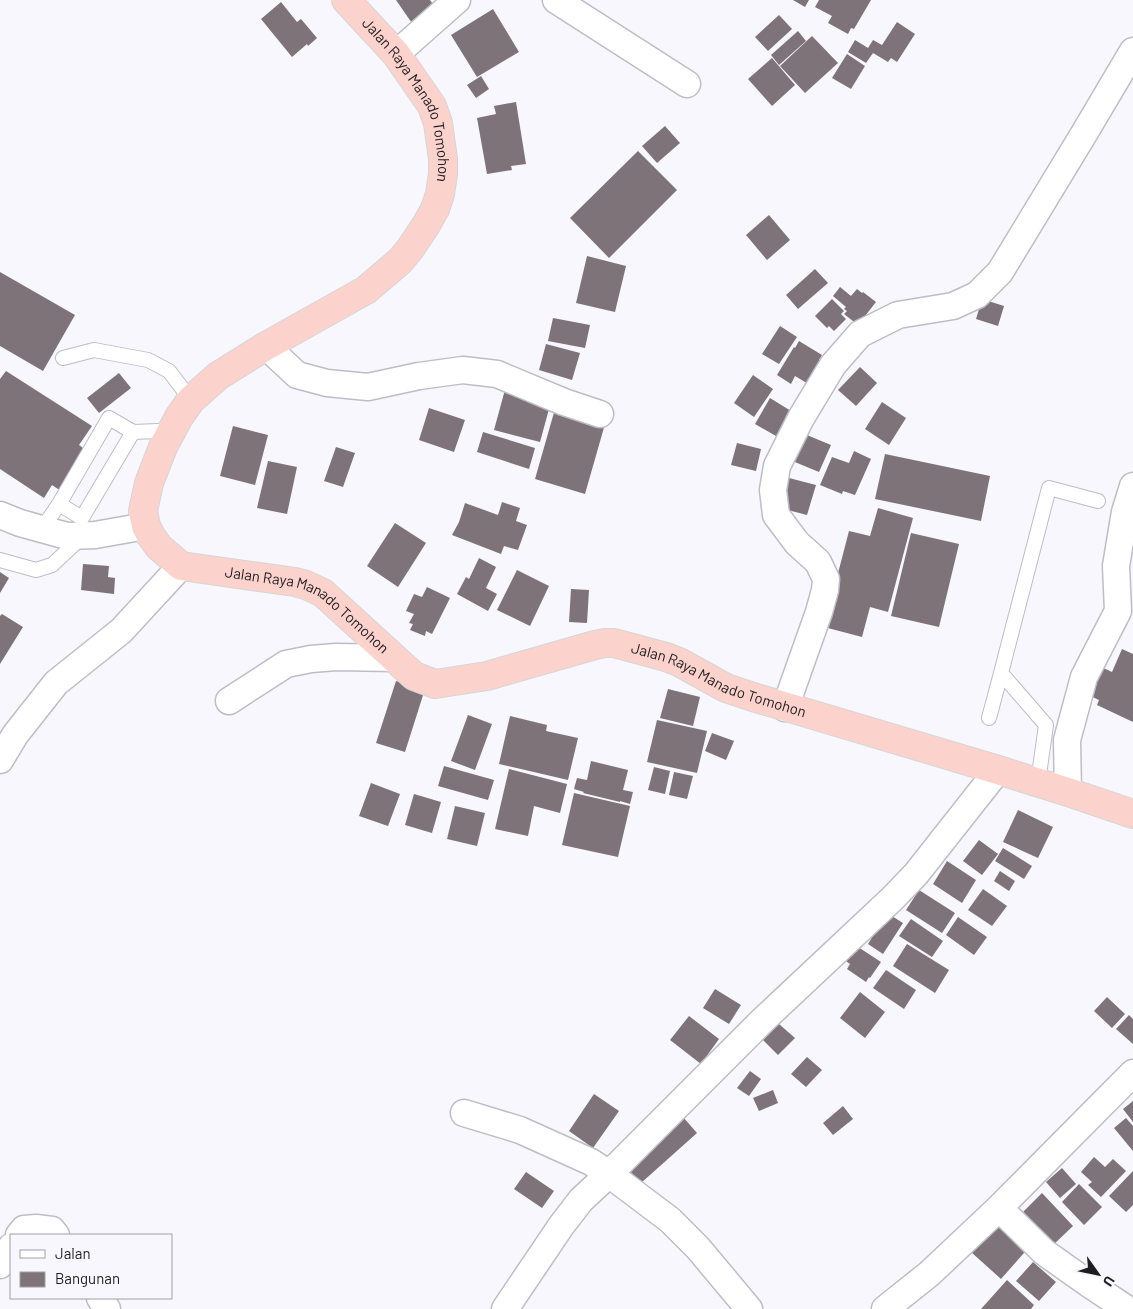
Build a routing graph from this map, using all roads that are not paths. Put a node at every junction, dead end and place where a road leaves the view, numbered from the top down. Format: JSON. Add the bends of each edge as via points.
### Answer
{"nodes":[{"id":1,"x":346,"y":0,"type":"edge"},
{"id":2,"x":457,"y":0,"type":"edge"},
{"id":3,"x":556,"y":0,"type":"edge"},
{"id":4,"x":1133,"y":51,"type":"edge"},
{"id":5,"x":396,"y":54,"type":"junction"},
{"id":6,"x":687,"y":84,"type":"dead end"},
{"id":7,"x":266,"y":346,"type":"junction"},
{"id":8,"x":63,"y":358,"type":"dead end"},
{"id":9,"x":191,"y":400,"type":"junction"},
{"id":10,"x":600,"y":414,"type":"dead end"},
{"id":11,"x":133,"y":432,"type":"junction"},
{"id":12,"x":170,"y":433,"type":"junction"},
{"id":13,"x":1133,"y":486,"type":"edge"},
{"id":14,"x":1098,"y":501,"type":"dead end"},
{"id":15,"x":58,"y":504,"type":"junction"},
{"id":16,"x":0,"y":515,"type":"edge"},
{"id":17,"x":146,"y":526,"type":"junction"},
{"id":18,"x":42,"y":529,"type":"junction"},
{"id":19,"x":83,"y":535,"type":"junction"},
{"id":20,"x":0,"y":560,"type":"edge"},
{"id":21,"x":181,"y":566,"type":"junction"},
{"id":22,"x":1133,"y":585,"type":"edge"},
{"id":23,"x":1118,"y":611,"type":"junction"},
{"id":24,"x":394,"y":658,"type":"junction"},
{"id":25,"x":1001,"y":673,"type":"junction"},
{"id":26,"x":229,"y":701,"type":"dead end"},
{"id":27,"x":785,"y":708,"type":"junction"},
{"id":28,"x":989,"y":718,"type":"dead end"},
{"id":29,"x":0,"y":760,"type":"edge"},
{"id":30,"x":998,"y":770,"type":"junction"},
{"id":31,"x":1038,"y":782,"type":"junction"},
{"id":32,"x":1068,"y":792,"type":"junction"},
{"id":33,"x":1133,"y":814,"type":"edge"},
{"id":34,"x":1133,"y":1072,"type":"edge"},
{"id":35,"x":464,"y":1113,"type":"dead end"},
{"id":36,"x":609,"y":1174,"type":"junction"},
{"id":37,"x":999,"y":1208,"type":"junction"},
{"id":38,"x":21,"y":1234,"type":"edge"},
{"id":39,"x":55,"y":1234,"type":"edge"},
{"id":40,"x":10,"y":1249,"type":"edge"},
{"id":41,"x":0,"y":1265,"type":"edge"},
{"id":42,"x":505,"y":1309,"type":"edge"},
{"id":43,"x":749,"y":1309,"type":"edge"},
{"id":44,"x":885,"y":1309,"type":"edge"},
{"id":45,"x":1127,"y":1309,"type":"edge"}],
"edges":[{"from":1,"to":5,"type":"highway","name":"Jalan Raya Manado Tomohon"},
{"from":2,"to":5,"type":"street"},
{"from":3,"to":6,"type":"street"},
{"from":4,"to":27,"type":"street","via":[[1000,272],[977,295],[953,306],[898,316],[860,334],[833,365],[801,418],[777,466],[773,490],[776,515],[818,562],[826,578],[819,612]]},
{"from":5,"to":7,"type":"highway","name":"Jalan Raya Manado Tomohon","via":[[432,106],[438,123],[443,174],[435,209],[410,249],[385,275],[366,290]]},
{"from":7,"to":9,"type":"highway","name":"Jalan Raya Manado Tomohon","via":[[218,376]]},
{"from":7,"to":10,"type":"street","via":[[297,375],[327,384],[368,387],[463,370],[497,374]]},
{"from":8,"to":9,"type":"lane","via":[[94,350],[148,360],[169,371]]},
{"from":9,"to":12,"type":"highway","name":"Jalan Raya Manado Tomohon"},
{"from":11,"to":12,"type":"lane"},
{"from":11,"to":15,"type":"lane","via":[[82,518]]},
{"from":11,"to":15,"type":"lane","via":[[109,418]]},
{"from":12,"to":17,"type":"highway","name":"Jalan Raya Manado Tomohon","via":[[149,483],[143,511]]},
{"from":13,"to":23,"type":"street","via":[[1116,566]]},
{"from":14,"to":25,"type":"lane","via":[[1049,488]]},
{"from":15,"to":18,"type":"lane"},
{"from":16,"to":18,"type":"street"},
{"from":17,"to":19,"type":"street"},
{"from":17,"to":21,"type":"highway","via":[[159,546]]},
{"from":18,"to":19,"type":"street","via":[[66,536]]},
{"from":19,"to":20,"type":"lane","via":[[52,566],[36,570]]},
{"from":21,"to":24,"type":"highway","name":"Jalan Raya Manado Tomohon","via":[[306,585],[323,593]]},
{"from":21,"to":29,"type":"street","via":[[121,631],[56,683],[15,735]]},
{"from":22,"to":23,"type":"street"},
{"from":23,"to":32,"type":"street","via":[[1084,677],[1067,740]]},
{"from":24,"to":26,"type":"street","via":[[336,657],[286,664]]},
{"from":24,"to":27,"type":"highway","name":"Jalan Raya Manado Tomohon","via":[[414,676],[434,684],[487,676],[595,645],[614,643],[666,656],[726,688]]},
{"from":25,"to":28,"type":"lane"},
{"from":25,"to":31,"type":"lane","via":[[1046,725]]},
{"from":27,"to":30,"type":"highway","name":"Jalan Raya Manado Tomohon"},
{"from":30,"to":31,"type":"highway","name":"Jalan Raya Manado Tomohon"},
{"from":30,"to":36,"type":"street","via":[[894,898],[762,1020]]},
{"from":31,"to":32,"type":"highway","name":"Jalan Raya Manado Tomohon"},
{"from":32,"to":33,"type":"highway","name":"Jalan Raya Manado Tomohon"},
{"from":34,"to":37,"type":"street"},
{"from":35,"to":36,"type":"street","via":[[520,1130],[591,1162]]},
{"from":36,"to":42,"type":"street","via":[[581,1200]]},
{"from":36,"to":43,"type":"street","via":[[670,1220]]},
{"from":37,"to":44,"type":"street","via":[[929,1274]]},
{"from":37,"to":45,"type":"street","via":[[1044,1252]]},
{"from":38,"to":39,"type":"street","via":[[24,1229],[36,1228],[52,1230]]},
{"from":40,"to":41,"type":"street"}]}
